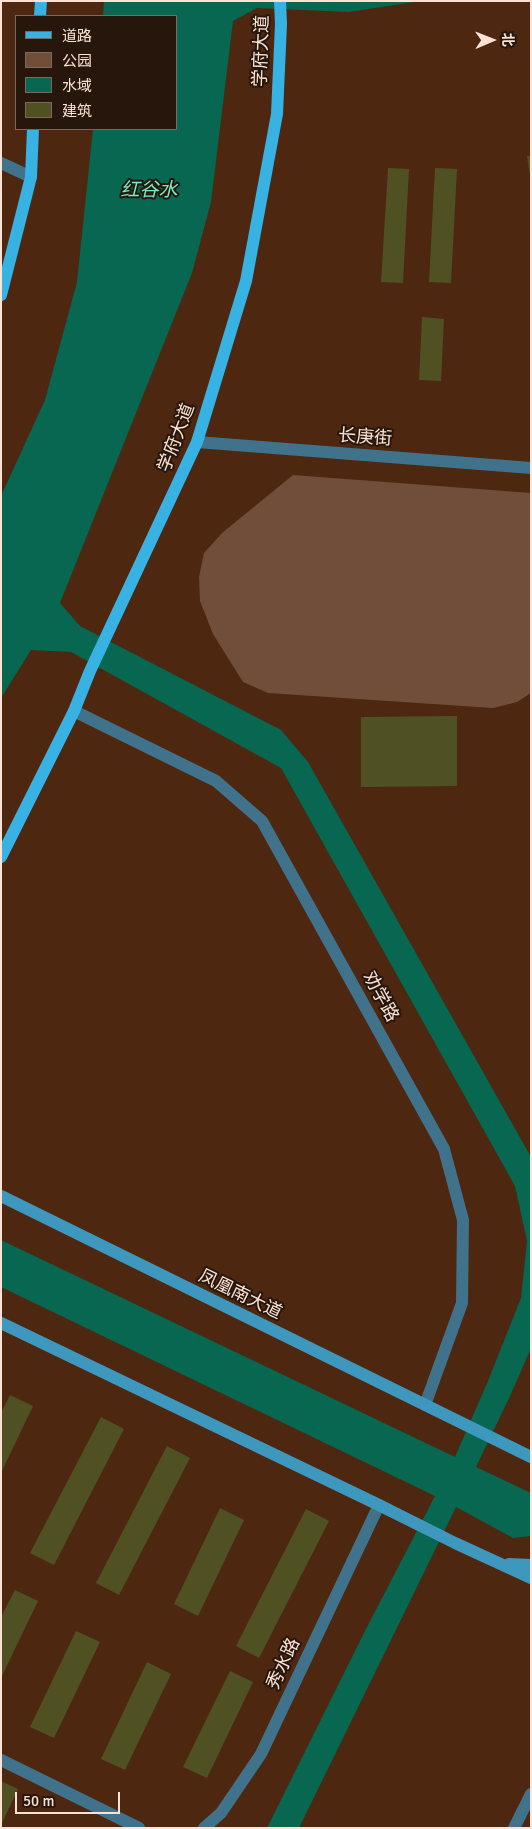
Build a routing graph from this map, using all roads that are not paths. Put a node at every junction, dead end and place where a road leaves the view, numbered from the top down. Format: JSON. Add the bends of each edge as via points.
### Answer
{"nodes":[{"id":1,"x":41,"y":1,"type":"edge"},
{"id":2,"x":280,"y":1,"type":"edge"},
{"id":3,"x":40,"y":15,"type":"edge"},
{"id":4,"x":34,"y":130,"type":"edge"},
{"id":5,"x":1,"y":163,"type":"edge"},
{"id":6,"x":31,"y":177,"type":"junction"},
{"id":7,"x":1,"y":295,"type":"edge"},
{"id":8,"x":198,"y":442,"type":"junction"},
{"id":9,"x":531,"y":468,"type":"edge"},
{"id":10,"x":74,"y":711,"type":"junction"},
{"id":11,"x":1,"y":856,"type":"edge"},
{"id":12,"x":1,"y":1196,"type":"edge"},
{"id":13,"x":1,"y":1323,"type":"edge"},
{"id":14,"x":425,"y":1405,"type":"junction"},
{"id":15,"x":531,"y":1457,"type":"edge"},
{"id":16,"x":379,"y":1505,"type":"junction"},
{"id":17,"x":502,"y":1564,"type":"junction"},
{"id":18,"x":531,"y":1566,"type":"edge"},
{"id":19,"x":531,"y":1578,"type":"edge"},
{"id":20,"x":1,"y":1760,"type":"edge"},
{"id":21,"x":531,"y":1794,"type":"edge"},
{"id":22,"x":139,"y":1828,"type":"edge"},
{"id":23,"x":204,"y":1828,"type":"edge"},
{"id":24,"x":514,"y":1828,"type":"edge"}],
"edges":[{"from":1,"to":3,"type":"main road"},
{"from":2,"to":8,"type":"main road","name":"学府大道","via":[[277,114],[246,281]]},
{"from":4,"to":6,"type":"main road"},
{"from":5,"to":6,"type":"street"},
{"from":6,"to":7,"type":"main road"},
{"from":8,"to":9,"type":"street","name":"长庚街"},
{"from":8,"to":10,"type":"main road","name":"学府大道"},
{"from":10,"to":11,"type":"main road","name":"学府大道"},
{"from":10,"to":14,"type":"street","name":"劝学路","via":[[216,781],[262,821],[444,1149],[463,1220],[462,1303]]},
{"from":12,"to":14,"type":"main road","name":"凤凰南大道"},
{"from":13,"to":16,"type":"main road"},
{"from":14,"to":15,"type":"main road","name":"凤凰南大道"},
{"from":16,"to":17,"type":"main road"},
{"from":16,"to":23,"type":"street","name":"秀水路","via":[[261,1754],[221,1814]]},
{"from":17,"to":18,"type":"main road"},
{"from":17,"to":19,"type":"main road"},
{"from":20,"to":22,"type":"street"},
{"from":21,"to":24,"type":"street"}]}
